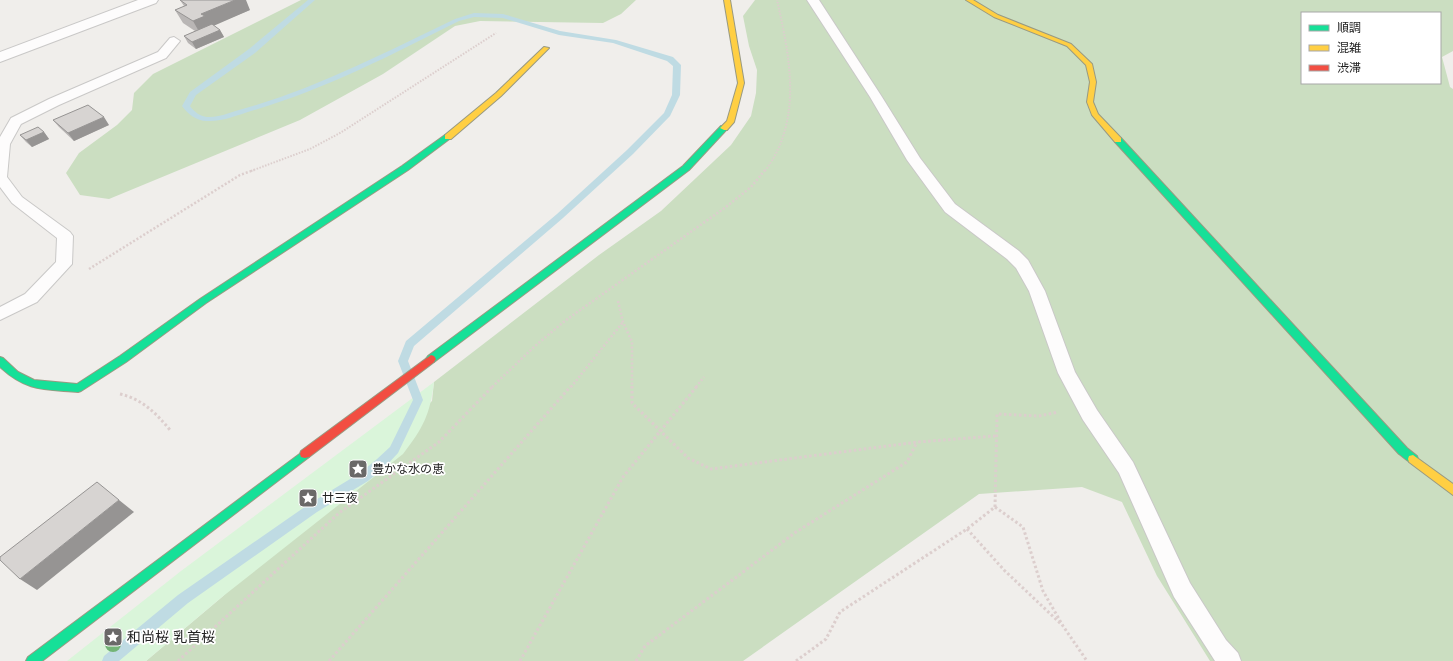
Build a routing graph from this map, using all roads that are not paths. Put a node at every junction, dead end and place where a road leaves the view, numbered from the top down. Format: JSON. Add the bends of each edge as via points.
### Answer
{"nodes":[{"id":1,"x":107,"y":0,"type":"edge"},
{"id":2,"x":151,"y":0,"type":"edge"},
{"id":3,"x":727,"y":0,"type":"edge"},
{"id":4,"x":813,"y":0,"type":"edge"},
{"id":5,"x":969,"y":0,"type":"edge"},
{"id":6,"x":119,"y":12,"type":"junction"},
{"id":7,"x":174,"y":41,"type":"dead end"},
{"id":8,"x":546,"y":48,"type":"dead end"},
{"id":9,"x":0,"y":57,"type":"edge"},
{"id":10,"x":0,"y":314,"type":"edge"},
{"id":11,"x":0,"y":361,"type":"edge"},
{"id":12,"x":1453,"y":490,"type":"edge"},
{"id":13,"x":32,"y":661,"type":"edge"},
{"id":14,"x":1230,"y":661,"type":"edge"}],
"edges":[{"from":1,"to":6,"type":"street"},
{"from":2,"to":6,"type":"street"},
{"from":3,"to":13,"type":"street","via":[[741,83],[730,122],[686,168]]},
{"from":4,"to":14,"type":"lane","via":[[914,160],[950,208],[1022,264],[1037,291],[1067,373],[1085,406],[1126,468],[1182,590],[1218,648]]},
{"from":5,"to":12,"type":"street","via":[[996,16],[1069,45],[1089,64],[1093,82],[1090,102],[1095,115],[1403,451]]},
{"from":6,"to":9,"type":"street"},
{"from":7,"to":10,"type":"lane","via":[[162,55],[54,102],[16,122],[3,144],[0,177],[17,200],[64,236],[64,264],[31,298]]},
{"from":8,"to":11,"type":"street","via":[[513,83],[469,121],[405,168],[203,301],[78,388],[33,384],[15,375]]}]}
